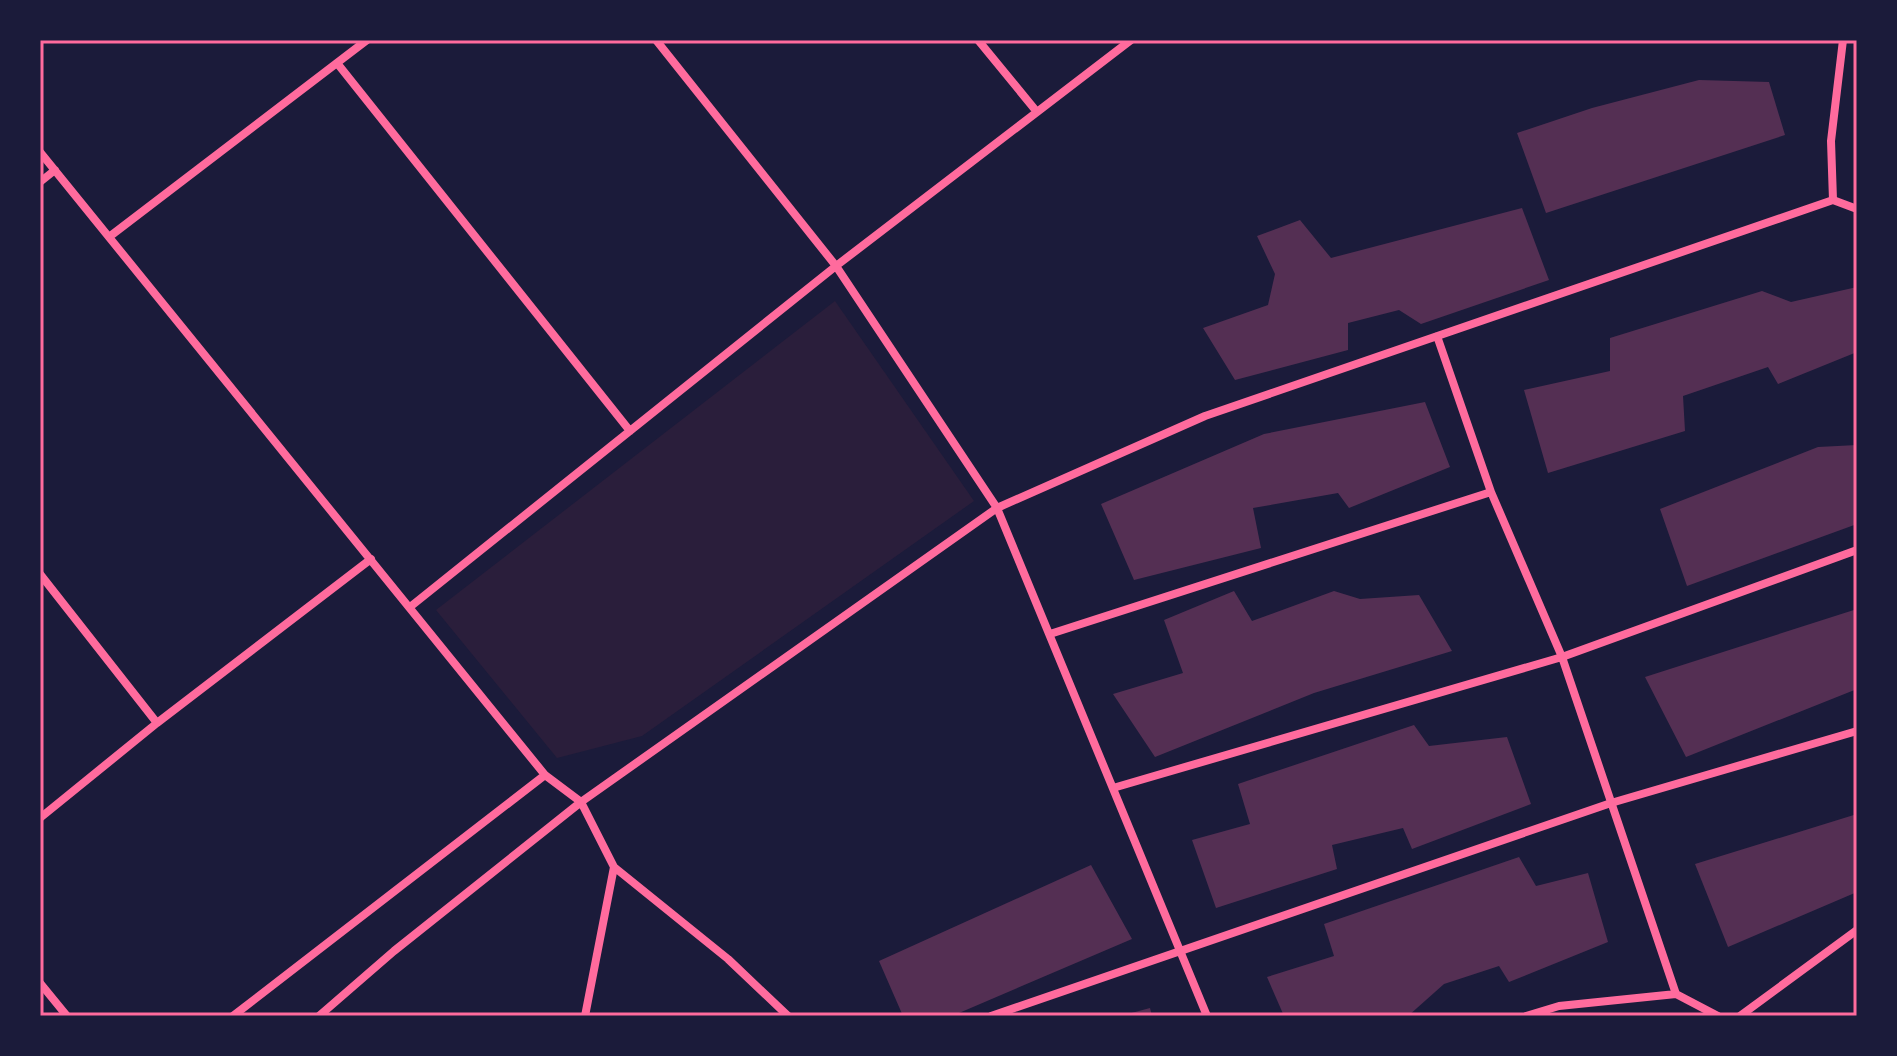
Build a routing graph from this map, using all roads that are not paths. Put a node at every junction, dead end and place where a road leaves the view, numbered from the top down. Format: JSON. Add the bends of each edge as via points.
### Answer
{"nodes":[{"id":1,"x":367,"y":40,"type":"edge"},
{"id":2,"x":656,"y":40,"type":"edge"},
{"id":3,"x":978,"y":40,"type":"edge"},
{"id":4,"x":1131,"y":40,"type":"edge"},
{"id":5,"x":1843,"y":40,"type":"edge"},
{"id":6,"x":337,"y":63,"type":"junction"},
{"id":7,"x":1037,"y":112,"type":"junction"},
{"id":8,"x":40,"y":152,"type":"edge"},
{"id":9,"x":55,"y":170,"type":"junction"},
{"id":10,"x":40,"y":182,"type":"edge"},
{"id":11,"x":1833,"y":200,"type":"junction"},
{"id":12,"x":1857,"y":209,"type":"edge"},
{"id":13,"x":109,"y":237,"type":"junction"},
{"id":14,"x":836,"y":266,"type":"junction"},
{"id":15,"x":1437,"y":336,"type":"junction"},
{"id":16,"x":630,"y":431,"type":"junction"},
{"id":17,"x":1491,"y":492,"type":"junction"},
{"id":18,"x":997,"y":508,"type":"junction"},
{"id":19,"x":1857,"y":550,"type":"edge"},
{"id":20,"x":371,"y":559,"type":"junction"},
{"id":21,"x":40,"y":574,"type":"edge"},
{"id":22,"x":410,"y":607,"type":"junction"},
{"id":23,"x":1050,"y":634,"type":"junction"},
{"id":24,"x":1562,"y":657,"type":"junction"},
{"id":25,"x":157,"y":723,"type":"junction"},
{"id":26,"x":1857,"y":731,"type":"edge"},
{"id":27,"x":545,"y":775,"type":"junction"},
{"id":28,"x":1113,"y":788,"type":"junction"},
{"id":29,"x":581,"y":802,"type":"junction"},
{"id":30,"x":1611,"y":803,"type":"junction"},
{"id":31,"x":40,"y":818,"type":"edge"},
{"id":32,"x":614,"y":867,"type":"junction"},
{"id":33,"x":1857,"y":930,"type":"edge"},
{"id":34,"x":1180,"y":950,"type":"junction"},
{"id":35,"x":40,"y":983,"type":"edge"},
{"id":36,"x":1676,"y":994,"type":"junction"},
{"id":37,"x":67,"y":1016,"type":"edge"},
{"id":38,"x":233,"y":1016,"type":"edge"},
{"id":39,"x":319,"y":1016,"type":"edge"},
{"id":40,"x":585,"y":1016,"type":"edge"},
{"id":41,"x":788,"y":1016,"type":"edge"},
{"id":42,"x":991,"y":1016,"type":"edge"},
{"id":43,"x":1207,"y":1016,"type":"edge"},
{"id":44,"x":1526,"y":1016,"type":"edge"},
{"id":45,"x":1718,"y":1016,"type":"edge"},
{"id":46,"x":1740,"y":1016,"type":"edge"}],
"edges":[{"from":1,"to":6,"type":"street"},
{"from":2,"to":14,"type":"street"},
{"from":3,"to":7,"type":"street"},
{"from":4,"to":7,"type":"street"},
{"from":5,"to":11,"type":"street","via":[[1831,141]]},
{"from":6,"to":13,"type":"street"},
{"from":6,"to":16,"type":"street"},
{"from":7,"to":14,"type":"street"},
{"from":8,"to":9,"type":"street"},
{"from":9,"to":10,"type":"street"},
{"from":9,"to":13,"type":"street"},
{"from":11,"to":12,"type":"street"},
{"from":11,"to":15,"type":"street"},
{"from":13,"to":20,"type":"street"},
{"from":14,"to":16,"type":"street"},
{"from":14,"to":18,"type":"street"},
{"from":15,"to":17,"type":"street"},
{"from":15,"to":18,"type":"street","via":[[1205,416]]},
{"from":16,"to":22,"type":"street"},
{"from":17,"to":23,"type":"street"},
{"from":17,"to":24,"type":"street"},
{"from":18,"to":23,"type":"street"},
{"from":18,"to":29,"type":"street"},
{"from":19,"to":24,"type":"street"},
{"from":20,"to":22,"type":"street"},
{"from":20,"to":25,"type":"street"},
{"from":21,"to":25,"type":"street"},
{"from":22,"to":27,"type":"street"},
{"from":23,"to":28,"type":"street"},
{"from":24,"to":28,"type":"street"},
{"from":24,"to":30,"type":"street"},
{"from":25,"to":31,"type":"street"},
{"from":26,"to":30,"type":"street"},
{"from":27,"to":29,"type":"street"},
{"from":27,"to":38,"type":"street"},
{"from":28,"to":34,"type":"street"},
{"from":29,"to":32,"type":"street"},
{"from":29,"to":39,"type":"street"},
{"from":30,"to":34,"type":"street"},
{"from":30,"to":36,"type":"street"},
{"from":32,"to":40,"type":"street"},
{"from":32,"to":41,"type":"street","via":[[728,959]]},
{"from":33,"to":46,"type":"street"},
{"from":34,"to":42,"type":"street"},
{"from":34,"to":43,"type":"street"},
{"from":35,"to":37,"type":"street"},
{"from":36,"to":44,"type":"street","via":[[1559,1006]]},
{"from":36,"to":45,"type":"street"}]}
